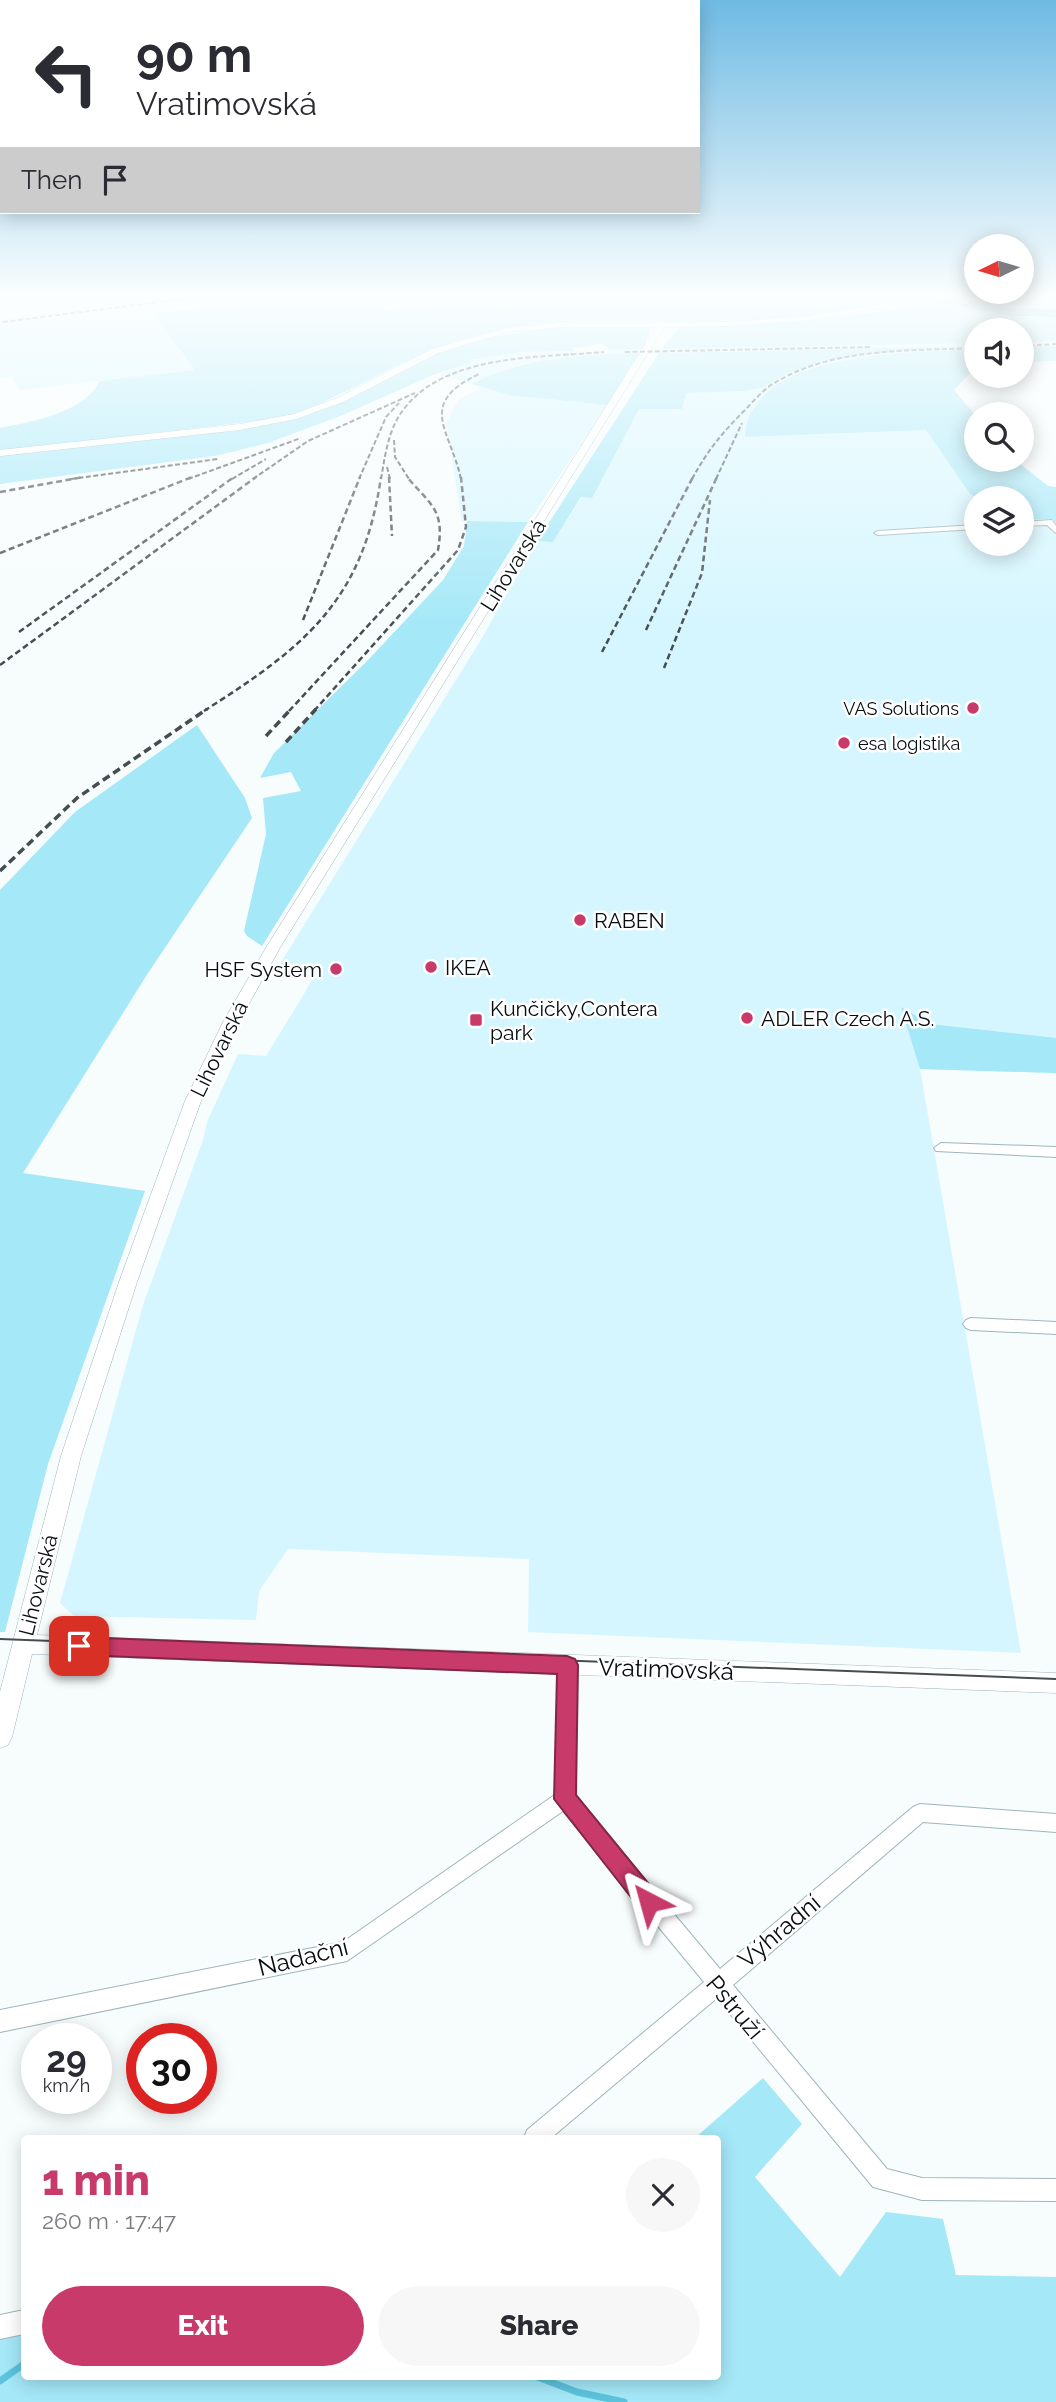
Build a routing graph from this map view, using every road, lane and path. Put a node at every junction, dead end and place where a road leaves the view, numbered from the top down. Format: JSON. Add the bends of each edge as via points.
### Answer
{"nodes":[{"id":1,"x":328,"y":405,"type":"edge"},
{"id":2,"x":611,"y":405,"type":"edge"},
{"id":3,"x":0,"y":453,"type":"edge"},
{"id":4,"x":1034,"y":523,"type":"edge"},
{"id":5,"x":964,"y":528,"type":"edge"},
{"id":6,"x":1056,"y":531,"type":"edge"},
{"id":7,"x":878,"y":533,"type":"dead end"},
{"id":8,"x":940,"y":1148,"type":"dead end"},
{"id":9,"x":1056,"y":1152,"type":"edge"},
{"id":10,"x":971,"y":1324,"type":"dead end"},
{"id":11,"x":1056,"y":1328,"type":"edge"},
{"id":12,"x":23,"y":1644,"type":"junction"},
{"id":13,"x":567,"y":1665,"type":"junction"},
{"id":14,"x":1056,"y":1684,"type":"edge"},
{"id":15,"x":0,"y":1737,"type":"edge"},
{"id":16,"x":565,"y":1799,"type":"junction"},
{"id":17,"x":1056,"y":1823,"type":"edge"},
{"id":18,"x":716,"y":1984,"type":"junction"},
{"id":19,"x":0,"y":2021,"type":"edge"},
{"id":20,"x":539,"y":2135,"type":"edge"},
{"id":21,"x":1056,"y":2190,"type":"edge"},
{"id":22,"x":21,"y":2323,"type":"edge"},
{"id":23,"x":0,"y":2327,"type":"edge"}],
"edges":[{"from":1,"to":3,"type":"street","via":[[240,426]]},
{"from":2,"to":12,"type":"street","name":"Lihovarská","via":[[274,946],[219,1045],[193,1101],[91,1390]]},
{"from":4,"to":6,"type":"street","via":[[1049,522]]},
{"from":5,"to":7,"type":"street"},
{"from":8,"to":9,"type":"street"},
{"from":10,"to":11,"type":"street"},
{"from":12,"to":13,"type":"street","name":"Vratimovská"},
{"from":12,"to":15,"type":"street","name":"Lihovarská"},
{"from":13,"to":14,"type":"street","name":"Vratimovská"},
{"from":13,"to":16,"type":"street"},
{"from":16,"to":18,"type":"street","name":"Pstruží"},
{"from":16,"to":19,"type":"street","name":"Nadační","via":[[347,1951]]},
{"from":17,"to":18,"type":"street","name":"Výhradní","via":[[920,1813]]},
{"from":18,"to":20,"type":"street","name":"Výhradní"},
{"from":18,"to":21,"type":"street","name":"Pstruží","via":[[881,2179],[922,2189]]},
{"from":22,"to":23,"type":"street"}]}
